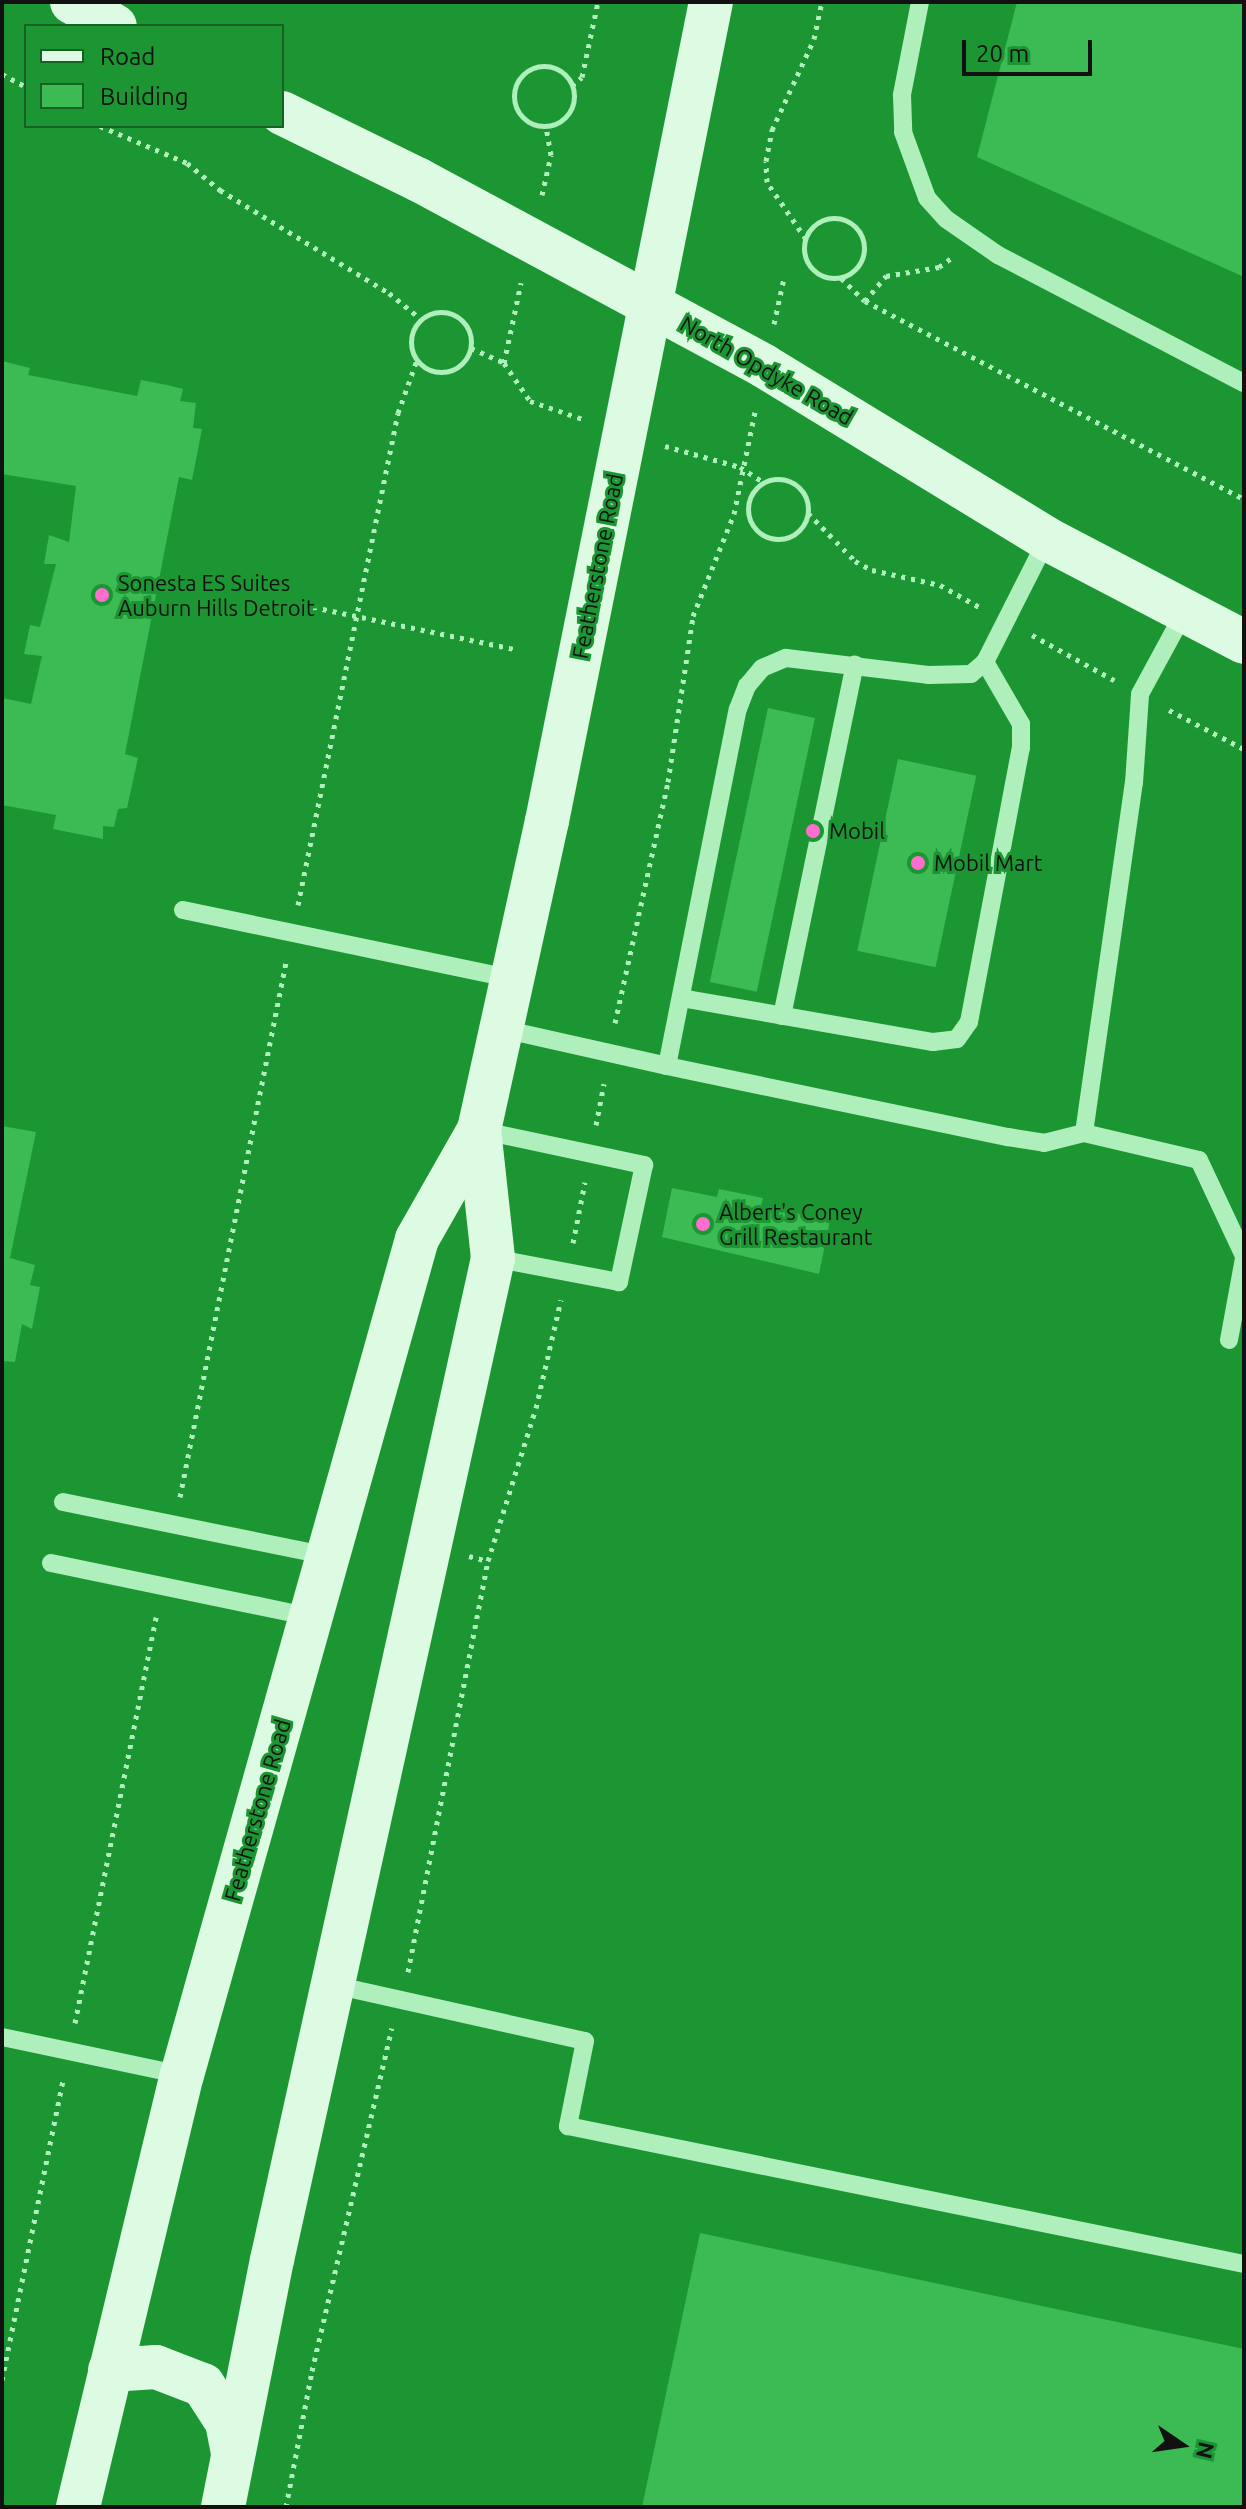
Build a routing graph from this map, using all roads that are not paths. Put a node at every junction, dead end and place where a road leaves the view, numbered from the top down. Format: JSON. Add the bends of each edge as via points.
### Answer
{"nodes":[{"id":1,"x":72,"y":2,"type":"edge"},
{"id":2,"x":711,"y":2,"type":"edge"},
{"id":3,"x":920,"y":2,"type":"edge"},
{"id":4,"x":111,"y":24,"type":"edge"},
{"id":5,"x":284,"y":114,"type":"edge"},
{"id":6,"x":650,"y":303,"type":"junction"},
{"id":7,"x":1244,"y":383,"type":"edge"},
{"id":8,"x":1047,"y":539,"type":"junction"},
{"id":9,"x":1185,"y":611,"type":"junction"},
{"id":10,"x":1244,"y":642,"type":"edge"},
{"id":11,"x":985,"y":662,"type":"junction"},
{"id":12,"x":855,"y":664,"type":"junction"},
{"id":13,"x":183,"y":910,"type":"dead end"},
{"id":14,"x":513,"y":979,"type":"junction"},
{"id":15,"x":681,"y":998,"type":"junction"},
{"id":16,"x":782,"y":1016,"type":"junction"},
{"id":17,"x":502,"y":1029,"type":"junction"},
{"id":18,"x":667,"y":1066,"type":"junction"},
{"id":19,"x":479,"y":1130,"type":"junction"},
{"id":20,"x":1084,"y":1133,"type":"junction"},
{"id":21,"x":1244,"y":1257,"type":"edge"},
{"id":22,"x":493,"y":1258,"type":"junction"},
{"id":23,"x":1229,"y":1340,"type":"dead end"},
{"id":24,"x":63,"y":1502,"type":"dead end"},
{"id":25,"x":329,"y":1556,"type":"junction"},
{"id":26,"x":51,"y":1563,"type":"dead end"},
{"id":27,"x":311,"y":1617,"type":"junction"},
{"id":28,"x":334,"y":1985,"type":"junction"},
{"id":29,"x":2,"y":2037,"type":"edge"},
{"id":30,"x":182,"y":2075,"type":"junction"},
{"id":31,"x":1244,"y":2264,"type":"edge"},
{"id":32,"x":110,"y":2370,"type":"junction"},
{"id":33,"x":233,"y":2454,"type":"junction"},
{"id":34,"x":78,"y":2507,"type":"edge"},
{"id":35,"x":223,"y":2507,"type":"edge"}],
"edges":[{"from":1,"to":4,"type":"main road"},
{"from":2,"to":6,"type":"main road","name":"Featherstone Road"},
{"from":3,"to":7,"type":"lane","via":[[902,95],[903,132],[913,167],[936,209],[998,255]]},
{"from":5,"to":6,"type":"main road","name":"North Opdyke Road"},
{"from":6,"to":8,"type":"main road","name":"North Opdyke Road","via":[[764,366]]},
{"from":6,"to":14,"type":"main road","name":"Featherstone Road"},
{"from":8,"to":9,"type":"main road","name":"North Opdyke Road"},
{"from":8,"to":11,"type":"lane"},
{"from":9,"to":10,"type":"main road","name":"North Opdyke Road"},
{"from":9,"to":20,"type":"lane","via":[[1140,694],[1132,798]]},
{"from":11,"to":12,"type":"lane","via":[[971,674],[928,675]]},
{"from":11,"to":16,"type":"lane","via":[[1021,724],[1021,748],[969,1022],[957,1039],[933,1042]]},
{"from":12,"to":15,"type":"lane","via":[[786,658],[762,668],[747,686],[738,709]]},
{"from":12,"to":16,"type":"lane"},
{"from":13,"to":14,"type":"lane"},
{"from":14,"to":17,"type":"main road","name":"Featherstone Road"},
{"from":15,"to":16,"type":"lane"},
{"from":15,"to":18,"type":"lane"},
{"from":17,"to":18,"type":"lane"},
{"from":17,"to":19,"type":"main road","name":"Featherstone Road"},
{"from":18,"to":20,"type":"lane","via":[[1044,1143]]},
{"from":19,"to":22,"type":"main road","name":"Featherstone Road"},
{"from":19,"to":22,"type":"lane","via":[[644,1165],[619,1282]]},
{"from":19,"to":25,"type":"main road","name":"Featherstone Road","via":[[417,1239]]},
{"from":20,"to":21,"type":"lane","via":[[1199,1160]]},
{"from":21,"to":23,"type":"lane"},
{"from":22,"to":28,"type":"main road","name":"Featherstone Road"},
{"from":24,"to":25,"type":"lane"},
{"from":25,"to":27,"type":"main road","name":"Featherstone Road"},
{"from":26,"to":27,"type":"lane"},
{"from":27,"to":30,"type":"main road","name":"Featherstone Road"},
{"from":28,"to":31,"type":"lane","via":[[585,2041],[568,2126]]},
{"from":28,"to":33,"type":"main road","name":"Featherstone Road"},
{"from":29,"to":30,"type":"lane"},
{"from":30,"to":32,"type":"main road","name":"Featherstone Road"},
{"from":32,"to":33,"type":"main road","via":[[156,2367],[203,2385],[227,2422]]},
{"from":32,"to":34,"type":"main road","name":"Featherstone Road"},
{"from":33,"to":35,"type":"main road","name":"Featherstone Road"}]}
